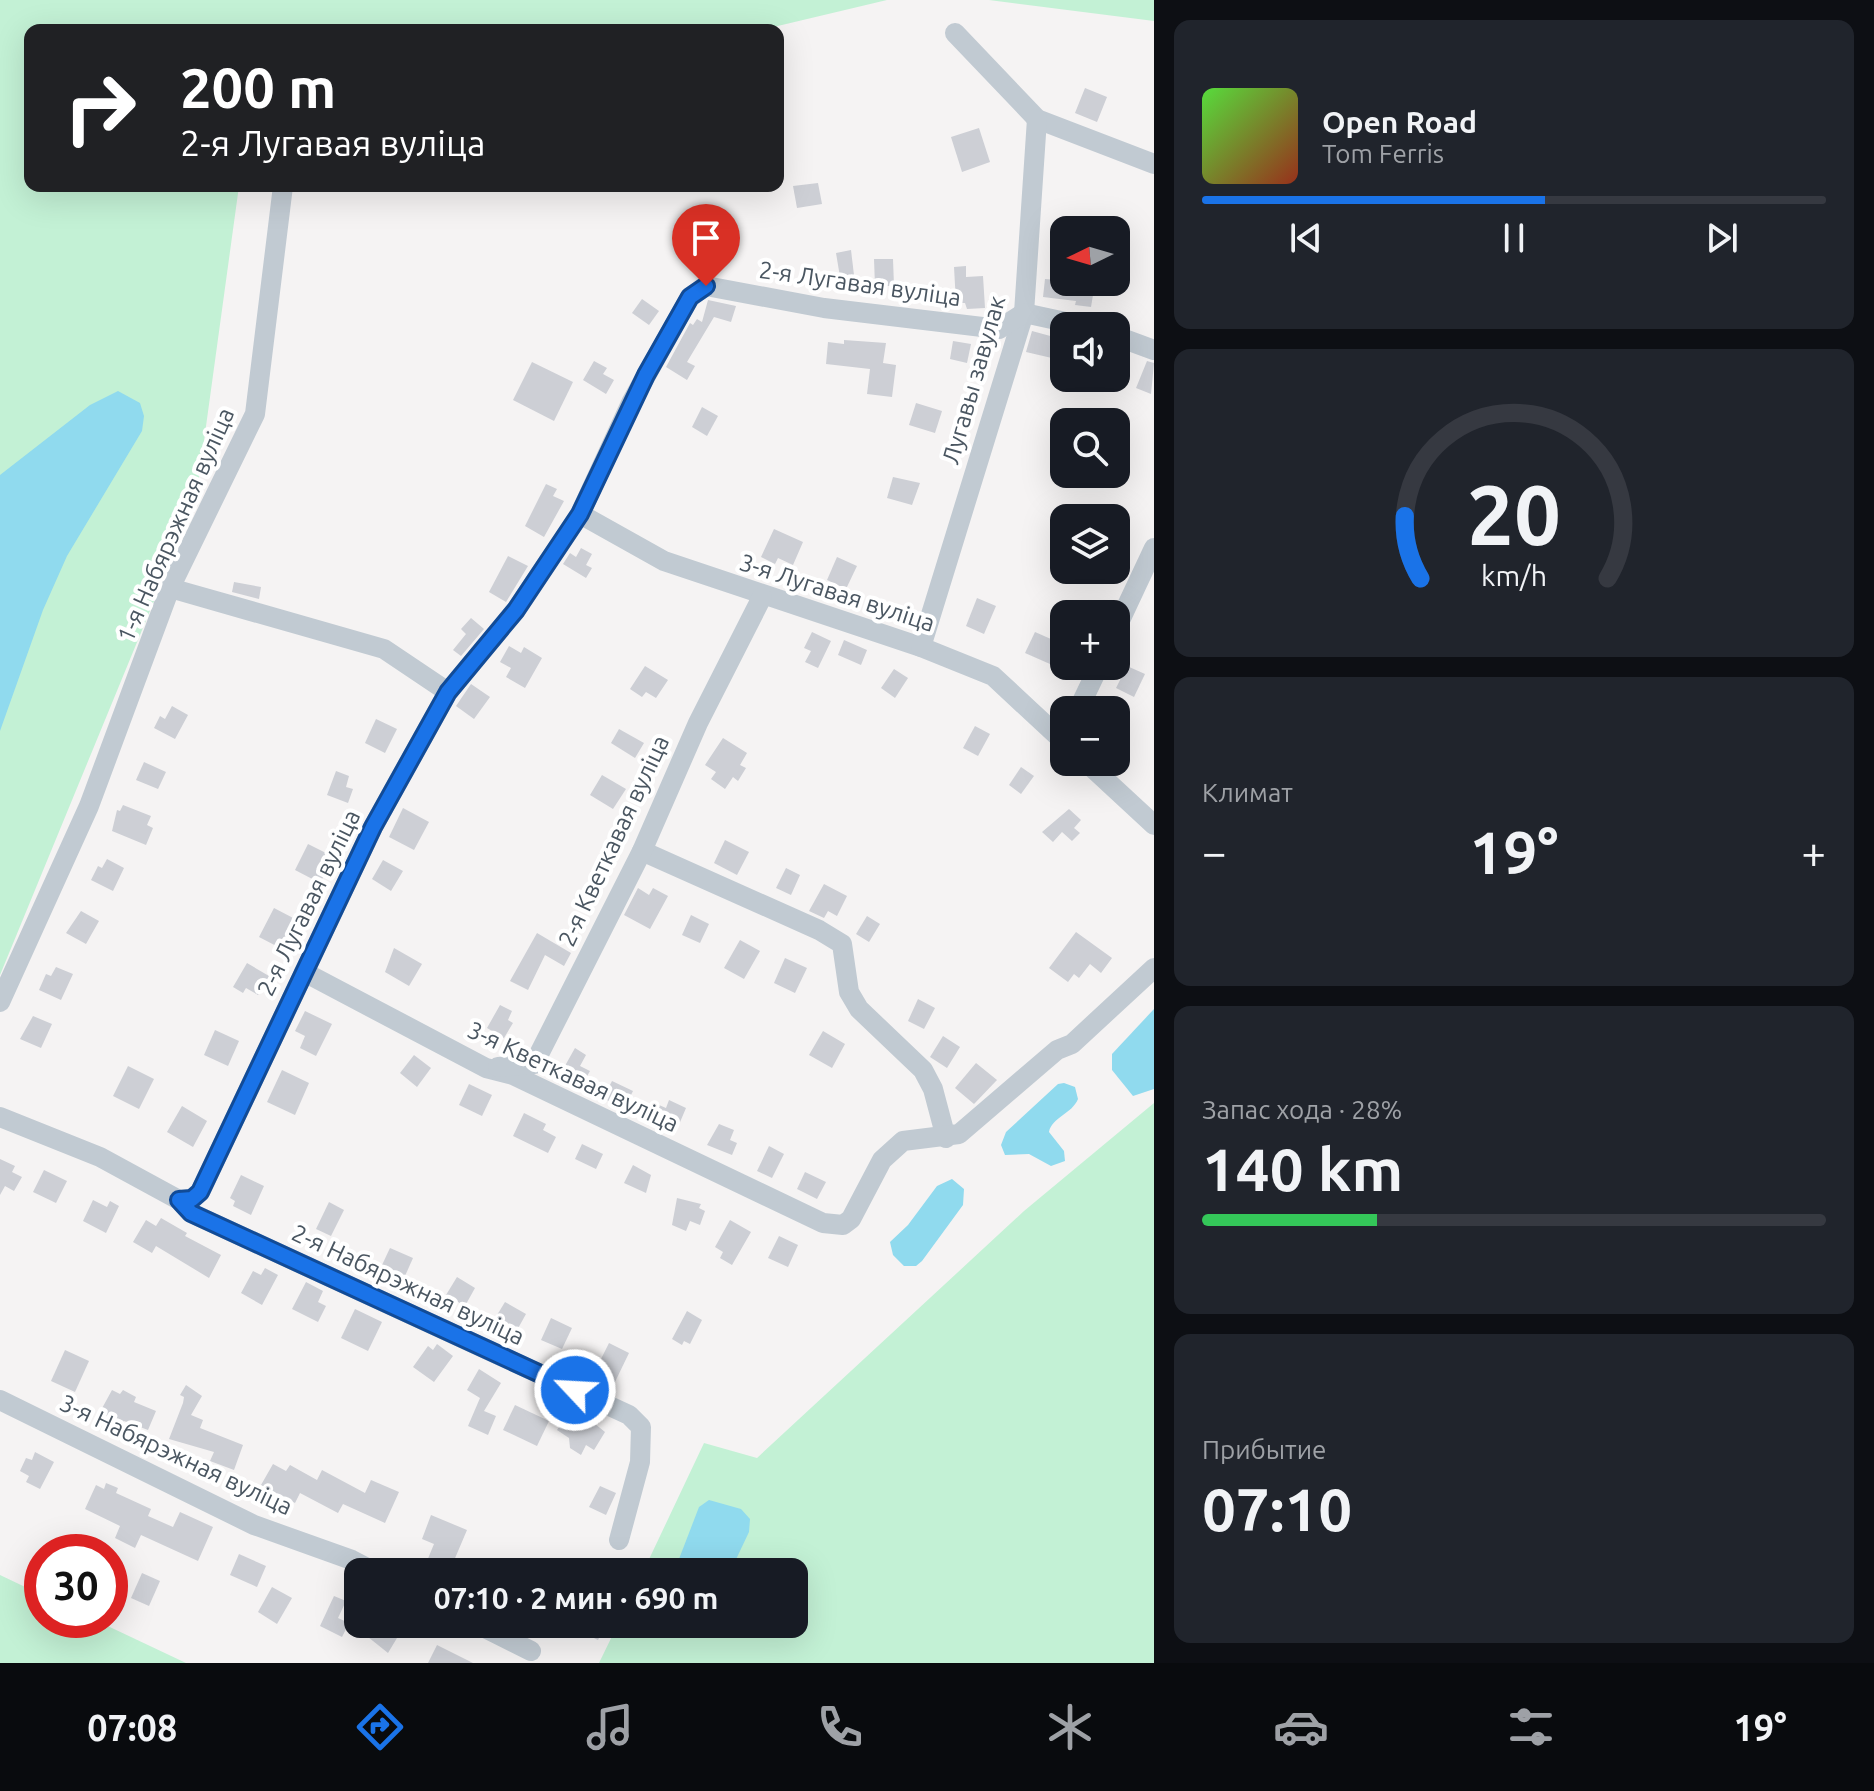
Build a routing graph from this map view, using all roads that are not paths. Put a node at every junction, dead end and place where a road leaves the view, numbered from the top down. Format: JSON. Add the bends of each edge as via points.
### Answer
{"nodes":[{"id":1,"x":955,"y":33,"type":"dead end"},
{"id":2,"x":1037,"y":119,"type":"junction"},
{"id":3,"x":1154,"y":164,"type":"edge"},
{"id":4,"x":282,"y":192,"type":"edge"},
{"id":5,"x":1024,"y":313,"type":"junction"},
{"id":6,"x":1050,"y":319,"type":"edge"},
{"id":7,"x":1130,"y":341,"type":"edge"},
{"id":8,"x":1154,"y":350,"type":"edge"},
{"id":9,"x":580,"y":514,"type":"junction"},
{"id":10,"x":1154,"y":548,"type":"edge"},
{"id":11,"x":170,"y":588,"type":"junction"},
{"id":12,"x":762,"y":597,"type":"junction"},
{"id":13,"x":1130,"y":600,"type":"edge"},
{"id":14,"x":921,"y":647,"type":"junction"},
{"id":15,"x":448,"y":692,"type":"junction"},
{"id":16,"x":1050,"y":728,"type":"edge"},
{"id":17,"x":1101,"y":776,"type":"edge"},
{"id":18,"x":1154,"y":825,"type":"edge"},
{"id":19,"x":642,"y":851,"type":"junction"},
{"id":20,"x":1154,"y":968,"type":"edge"},
{"id":21,"x":304,"y":972,"type":"junction"},
{"id":22,"x":0,"y":1002,"type":"edge"},
{"id":23,"x":486,"y":1068,"type":"junction"},
{"id":24,"x":0,"y":1117,"type":"edge"},
{"id":25,"x":946,"y":1138,"type":"junction"},
{"id":26,"x":179,"y":1200,"type":"junction"},
{"id":27,"x":0,"y":1400,"type":"edge"},
{"id":28,"x":619,"y":1540,"type":"dead end"},
{"id":29,"x":346,"y":1558,"type":"edge"},
{"id":30,"x":505,"y":1638,"type":"edge"},
{"id":31,"x":531,"y":1651,"type":"dead end"}],
"edges":[{"from":1,"to":2,"type":"street"},
{"from":2,"to":3,"type":"street"},
{"from":2,"to":5,"type":"street","name":"Лугавы завулак"},
{"from":4,"to":11,"type":"street","name":"1-я Набярэжная вуліца","via":[[255,414]]},
{"from":5,"to":6,"type":"street"},
{"from":5,"to":9,"type":"street","name":"2-я Лугавая вуліца","via":[[999,329],[824,308],[706,286],[690,297],[646,375]]},
{"from":5,"to":14,"type":"street","name":"Лугавы завулак"},
{"from":7,"to":8,"type":"street"},
{"from":9,"to":12,"type":"street","name":"3-я Лугавая вуліца","via":[[664,561]]},
{"from":9,"to":15,"type":"street","name":"2-я Лугавая вуліца","via":[[516,610]]},
{"from":10,"to":13,"type":"street"},
{"from":11,"to":15,"type":"street","via":[[384,649]]},
{"from":11,"to":22,"type":"street","name":"1-я Набярэжная вуліца","via":[[89,806]]},
{"from":12,"to":14,"type":"street","name":"3-я Лугавая вуліца"},
{"from":12,"to":19,"type":"street","name":"2-я Кветкавая вуліца","via":[[698,723]]},
{"from":14,"to":16,"type":"street","name":"3-я Лугавая вуліца","via":[[993,676]]},
{"from":15,"to":21,"type":"street","name":"2-я Лугавая вуліца","via":[[373,827]]},
{"from":17,"to":18,"type":"street"},
{"from":19,"to":23,"type":"street","name":"2-я Кветкавая вуліца","via":[[534,1064]]},
{"from":19,"to":25,"type":"street","via":[[842,944],[849,992],[870,1020],[923,1070]]},
{"from":20,"to":25,"type":"street","via":[[1072,1044],[1057,1050],[959,1134]]},
{"from":21,"to":23,"type":"street","name":"3-я Кветкавая вуліца"},
{"from":21,"to":26,"type":"street","name":"2-я Лугавая вуліца","via":[[200,1192]]},
{"from":23,"to":25,"type":"street","name":"3-я Кветкавая вуліца","via":[[513,1075],[823,1223],[843,1225],[851,1219],[882,1160],[903,1141]]},
{"from":24,"to":26,"type":"street","name":"2-я Набярэжная вуліца","via":[[100,1157]]},
{"from":26,"to":28,"type":"street","name":"2-я Набярэжная вуліца","via":[[191,1213],[629,1415],[641,1427],[640,1462]]},
{"from":27,"to":29,"type":"street","name":"3-я Набярэжная вуліца","via":[[254,1525]]},
{"from":30,"to":31,"type":"street"}]}
